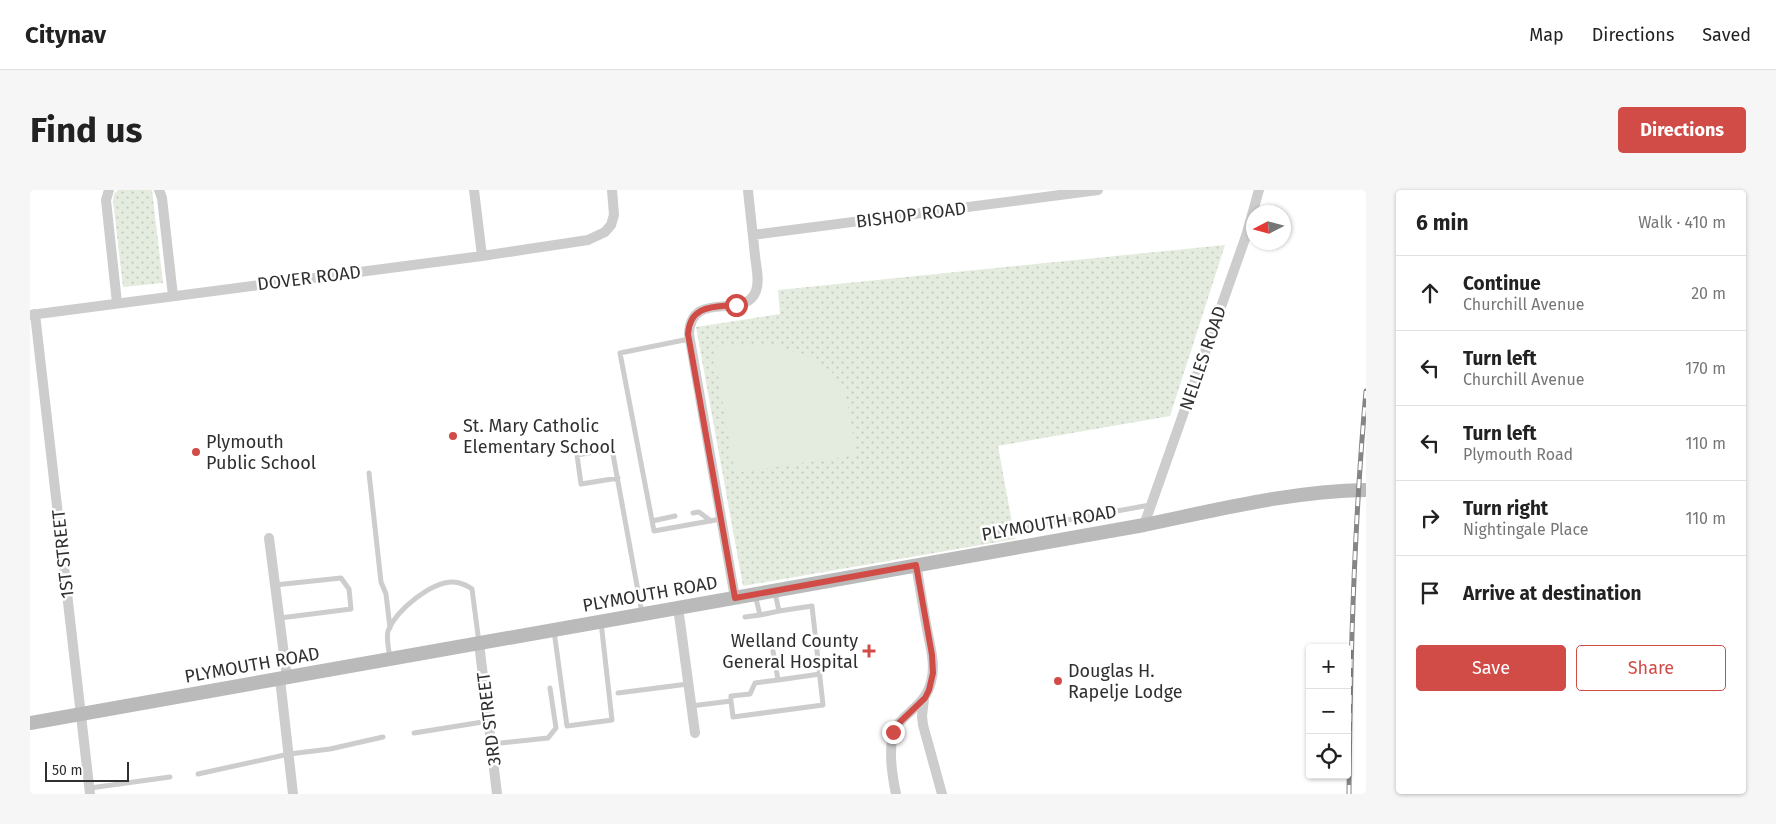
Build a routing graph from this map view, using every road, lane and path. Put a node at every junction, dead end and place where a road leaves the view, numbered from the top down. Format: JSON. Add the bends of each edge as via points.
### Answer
{"nodes":[{"id":1,"x":109,"y":190,"type":"edge"},
{"id":2,"x":160,"y":190,"type":"edge"},
{"id":3,"x":474,"y":190,"type":"edge"},
{"id":4,"x":612,"y":190,"type":"edge"},
{"id":5,"x":748,"y":190,"type":"edge"},
{"id":6,"x":1098,"y":190,"type":"edge"},
{"id":7,"x":1259,"y":190,"type":"edge"},
{"id":8,"x":753,"y":235,"type":"junction"},
{"id":9,"x":482,"y":256,"type":"junction"},
{"id":10,"x":173,"y":296,"type":"junction"},
{"id":11,"x":117,"y":303,"type":"junction"},
{"id":12,"x":32,"y":314,"type":"edge"},
{"id":13,"x":689,"y":339,"type":"junction"},
{"id":14,"x":369,"y":473,"type":"dead end"},
{"id":15,"x":618,"y":478,"type":"junction"},
{"id":16,"x":1366,"y":490,"type":"edge"},
{"id":17,"x":1151,"y":505,"type":"junction"},
{"id":18,"x":693,"y":513,"type":"dead end"},
{"id":19,"x":676,"y":516,"type":"dead end"},
{"id":20,"x":716,"y":520,"type":"junction"},
{"id":21,"x":652,"y":521,"type":"junction"},
{"id":22,"x":1144,"y":525,"type":"junction"},
{"id":23,"x":996,"y":533,"type":"dead end"},
{"id":24,"x":269,"y":538,"type":"dead end"},
{"id":25,"x":916,"y":565,"type":"junction"},
{"id":26,"x":275,"y":585,"type":"junction"},
{"id":27,"x":774,"y":591,"type":"junction"},
{"id":28,"x":755,"y":594,"type":"junction"},
{"id":29,"x":735,"y":598,"type":"junction"},
{"id":30,"x":678,"y":607,"type":"junction"},
{"id":31,"x":778,"y":612,"type":"junction"},
{"id":32,"x":643,"y":614,"type":"junction"},
{"id":33,"x":760,"y":615,"type":"junction"},
{"id":34,"x":279,"y":618,"type":"junction"},
{"id":35,"x":745,"y":618,"type":"dead end"},
{"id":36,"x":601,"y":622,"type":"junction"},
{"id":37,"x":390,"y":628,"type":"junction"},
{"id":38,"x":554,"y":630,"type":"junction"},
{"id":39,"x":480,"y":643,"type":"junction"},
{"id":40,"x":773,"y":651,"type":"dead end"},
{"id":41,"x":390,"y":660,"type":"junction"},
{"id":42,"x":820,"y":674,"type":"junction"},
{"id":43,"x":284,"y":678,"type":"junction"},
{"id":44,"x":778,"y":680,"type":"junction"},
{"id":45,"x":688,"y":684,"type":"junction"},
{"id":46,"x":550,"y":688,"type":"dead end"},
{"id":47,"x":618,"y":693,"type":"dead end"},
{"id":48,"x":925,"y":698,"type":"junction"},
{"id":49,"x":731,"y":701,"type":"junction"},
{"id":50,"x":691,"y":706,"type":"junction"},
{"id":51,"x":81,"y":714,"type":"junction"},
{"id":52,"x":489,"y":721,"type":"junction"},
{"id":53,"x":30,"y":723,"type":"edge"},
{"id":54,"x":414,"y":733,"type":"dead end"},
{"id":55,"x":694,"y":733,"type":"dead end"},
{"id":56,"x":383,"y":738,"type":"dead end"},
{"id":57,"x":492,"y":744,"type":"junction"},
{"id":58,"x":289,"y":754,"type":"junction"},
{"id":59,"x":198,"y":774,"type":"dead end"},
{"id":60,"x":170,"y":777,"type":"dead end"},
{"id":61,"x":90,"y":791,"type":"edge"},
{"id":62,"x":293,"y":794,"type":"edge"},
{"id":63,"x":497,"y":794,"type":"edge"},
{"id":64,"x":896,"y":794,"type":"edge"},
{"id":65,"x":942,"y":794,"type":"edge"}],
"edges":[{"from":1,"to":11,"type":"street","via":[[106,200]]},
{"from":2,"to":10,"type":"street"},
{"from":3,"to":9,"type":"street"},
{"from":4,"to":9,"type":"street","name":"DOVER ROAD","via":[[614,215],[605,232],[588,240]]},
{"from":5,"to":8,"type":"street"},
{"from":6,"to":8,"type":"street","name":"BISHOP ROAD"},
{"from":7,"to":17,"type":"street","name":"NELLES ROAD","via":[[1246,236]]},
{"from":8,"to":13,"type":"street","via":[[757,277],[755,293],[742,303],[696,313],[689,324]]},
{"from":9,"to":10,"type":"street","name":"DOVER ROAD"},
{"from":10,"to":11,"type":"street","name":"DOVER ROAD"},
{"from":11,"to":12,"type":"street","name":"DOVER ROAD"},
{"from":12,"to":51,"type":"street","name":"1ST STREET"},
{"from":13,"to":20,"type":"street"},
{"from":13,"to":21,"type":"lane","via":[[620,353]]},
{"from":14,"to":37,"type":"lane","via":[[381,582],[386,594]]},
{"from":15,"to":15,"type":"lane","via":[[612,449],[577,455],[581,484]]},
{"from":15,"to":32,"type":"lane"},
{"from":16,"to":22,"type":"street","name":"PLYMOUTH ROAD","via":[[1302,495]]},
{"from":17,"to":22,"type":"street","name":"NELLES ROAD"},
{"from":17,"to":23,"type":"lane"},
{"from":18,"to":20,"type":"lane","via":[[699,512]]},
{"from":19,"to":21,"type":"lane"},
{"from":20,"to":21,"type":"lane","via":[[654,531]]},
{"from":20,"to":29,"type":"street"},
{"from":22,"to":25,"type":"street","name":"PLYMOUTH ROAD"},
{"from":24,"to":26,"type":"street"},
{"from":25,"to":27,"type":"street","name":"PLYMOUTH ROAD"},
{"from":25,"to":48,"type":"street","via":[[933,664],[932,682]]},
{"from":26,"to":34,"type":"street"},
{"from":26,"to":34,"type":"lane","via":[[341,578],[349,589],[351,609]]},
{"from":27,"to":28,"type":"street","name":"PLYMOUTH ROAD"},
{"from":27,"to":31,"type":"lane"},
{"from":28,"to":29,"type":"street","name":"PLYMOUTH ROAD"},
{"from":28,"to":33,"type":"lane"},
{"from":29,"to":30,"type":"street","name":"PLYMOUTH ROAD"},
{"from":30,"to":32,"type":"street","name":"PLYMOUTH ROAD"},
{"from":30,"to":45,"type":"street"},
{"from":31,"to":33,"type":"lane"},
{"from":31,"to":42,"type":"lane","via":[[812,606]]},
{"from":32,"to":36,"type":"street","name":"PLYMOUTH ROAD"},
{"from":33,"to":35,"type":"lane"},
{"from":34,"to":43,"type":"street"},
{"from":36,"to":38,"type":"street","name":"PLYMOUTH ROAD"},
{"from":36,"to":38,"type":"lane","via":[[612,720],[567,726]]},
{"from":37,"to":39,"type":"lane","via":[[415,598],[453,582],[472,589]]},
{"from":37,"to":41,"type":"lane"},
{"from":38,"to":39,"type":"street","name":"PLYMOUTH ROAD"},
{"from":39,"to":41,"type":"street","name":"PLYMOUTH ROAD"},
{"from":39,"to":52,"type":"street","name":"3RD STREET"},
{"from":40,"to":44,"type":"lane"},
{"from":41,"to":43,"type":"street","name":"PLYMOUTH ROAD"},
{"from":42,"to":44,"type":"lane"},
{"from":42,"to":49,"type":"lane","via":[[823,706],[733,717]]},
{"from":43,"to":51,"type":"street","name":"PLYMOUTH ROAD"},
{"from":43,"to":58,"type":"street"},
{"from":44,"to":49,"type":"lane","via":[[755,683],[750,694],[731,696]]},
{"from":45,"to":47,"type":"lane"},
{"from":45,"to":50,"type":"street"},
{"from":46,"to":57,"type":"lane","via":[[556,728],[548,738]]},
{"from":48,"to":64,"type":"street","via":[[893,732],[891,749]]},
{"from":48,"to":65,"type":"street","via":[[923,725]]},
{"from":49,"to":50,"type":"lane"},
{"from":50,"to":55,"type":"street"},
{"from":51,"to":53,"type":"street","name":"PLYMOUTH ROAD"},
{"from":51,"to":61,"type":"street","name":"1ST STREET"},
{"from":52,"to":54,"type":"lane"},
{"from":52,"to":57,"type":"street","name":"3RD STREET"},
{"from":56,"to":58,"type":"lane"},
{"from":57,"to":63,"type":"street","name":"3RD STREET"},
{"from":58,"to":59,"type":"lane"},
{"from":58,"to":62,"type":"street"},
{"from":60,"to":61,"type":"lane"}]}
